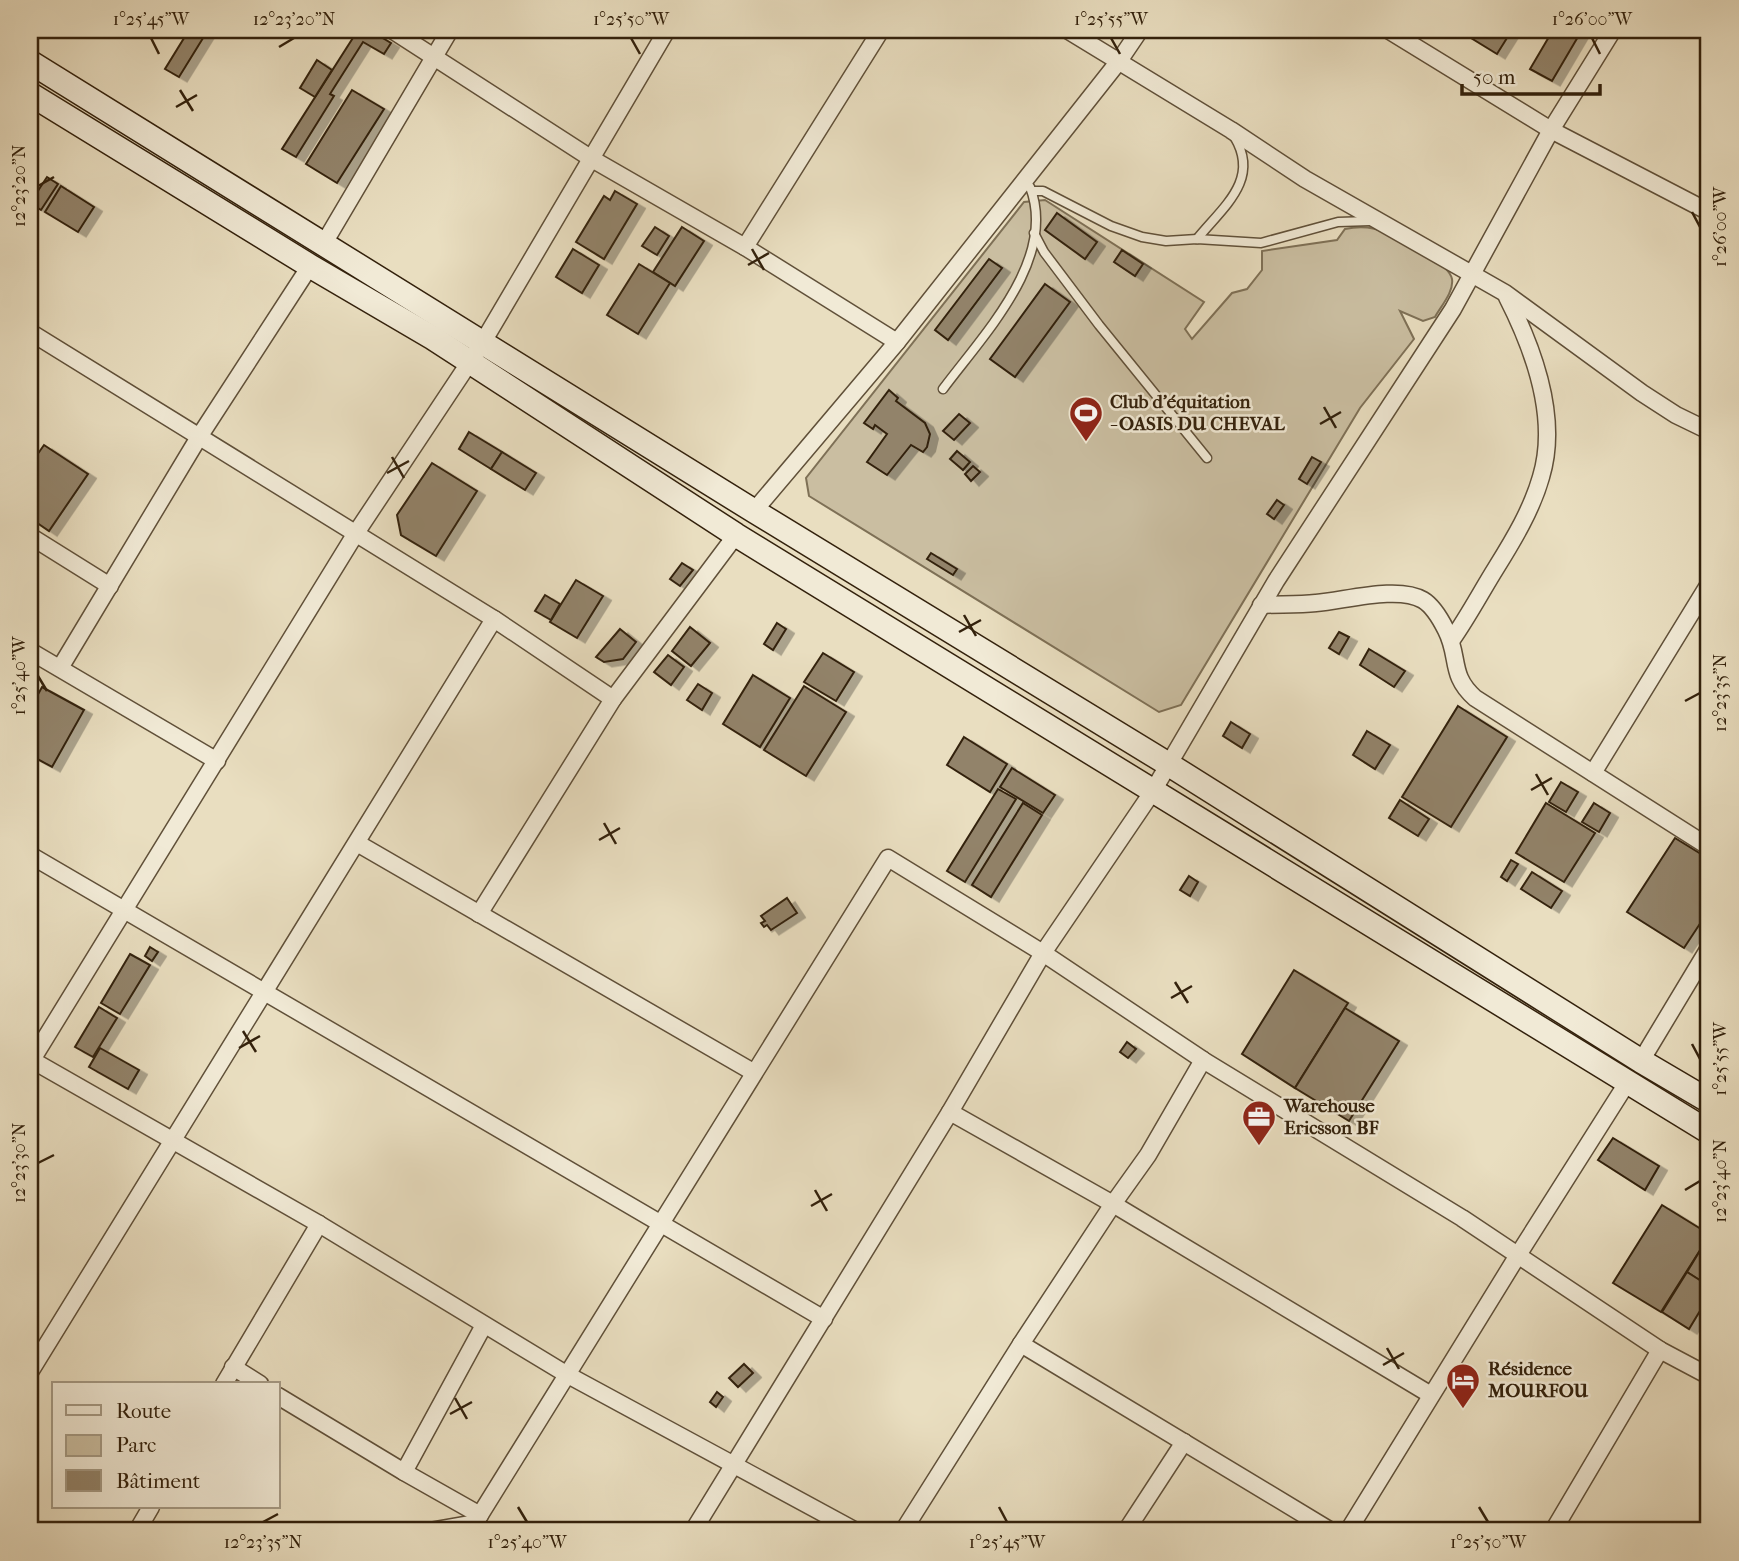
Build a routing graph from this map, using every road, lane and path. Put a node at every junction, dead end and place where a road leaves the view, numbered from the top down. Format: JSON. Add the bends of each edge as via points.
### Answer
{"nodes":[{"id":1,"x":392,"y":30,"type":"edge"},
{"id":2,"x":450,"y":30,"type":"edge"},
{"id":3,"x":667,"y":30,"type":"edge"},
{"id":4,"x":881,"y":30,"type":"edge"},
{"id":5,"x":1067,"y":30,"type":"edge"},
{"id":6,"x":1140,"y":30,"type":"edge"},
{"id":7,"x":1388,"y":30,"type":"edge"},
{"id":8,"x":1613,"y":30,"type":"edge"},
{"id":9,"x":434,"y":55,"type":"junction"},
{"id":10,"x":1119,"y":61,"type":"junction"},
{"id":11,"x":30,"y":62,"type":"edge"},
{"id":12,"x":30,"y":93,"type":"edge"},
{"id":13,"x":1231,"y":130,"type":"junction"},
{"id":14,"x":1551,"y":130,"type":"junction"},
{"id":15,"x":592,"y":159,"type":"junction"},
{"id":16,"x":1029,"y":184,"type":"junction"},
{"id":17,"x":1709,"y":212,"type":"edge"},
{"id":18,"x":1377,"y":221,"type":"junction"},
{"id":19,"x":1034,"y":233,"type":"junction"},
{"id":20,"x":1197,"y":239,"type":"junction"},
{"id":21,"x":323,"y":245,"type":"junction"},
{"id":22,"x":745,"y":247,"type":"junction"},
{"id":23,"x":310,"y":266,"type":"junction"},
{"id":24,"x":1473,"y":275,"type":"junction"},
{"id":25,"x":1505,"y":293,"type":"junction"},
{"id":26,"x":30,"y":332,"type":"edge"},
{"id":27,"x":897,"y":341,"type":"junction"},
{"id":28,"x":483,"y":342,"type":"junction"},
{"id":29,"x":470,"y":362,"type":"junction"},
{"id":30,"x":943,"y":389,"type":"dead end"},
{"id":31,"x":1709,"y":431,"type":"edge"},
{"id":32,"x":199,"y":437,"type":"junction"},
{"id":33,"x":1207,"y":457,"type":"dead end"},
{"id":34,"x":754,"y":511,"type":"junction"},
{"id":35,"x":356,"y":533,"type":"junction"},
{"id":36,"x":736,"y":535,"type":"junction"},
{"id":37,"x":30,"y":536,"type":"edge"},
{"id":38,"x":1709,"y":584,"type":"edge"},
{"id":39,"x":110,"y":586,"type":"junction"},
{"id":40,"x":1261,"y":605,"type":"junction"},
{"id":41,"x":494,"y":619,"type":"junction"},
{"id":42,"x":1451,"y":641,"type":"junction"},
{"id":43,"x":30,"y":651,"type":"edge"},
{"id":44,"x":60,"y":668,"type":"junction"},
{"id":45,"x":613,"y":699,"type":"junction"},
{"id":46,"x":217,"y":761,"type":"junction"},
{"id":47,"x":1168,"y":764,"type":"junction"},
{"id":48,"x":1593,"y":773,"type":"junction"},
{"id":49,"x":1153,"y":791,"type":"junction"},
{"id":50,"x":357,"y":844,"type":"junction"},
{"id":51,"x":1709,"y":847,"type":"edge"},
{"id":52,"x":30,"y":855,"type":"edge"},
{"id":53,"x":124,"y":910,"type":"junction"},
{"id":54,"x":479,"y":914,"type":"junction"},
{"id":55,"x":1709,"y":948,"type":"edge"},
{"id":56,"x":1043,"y":953,"type":"junction"},
{"id":57,"x":265,"y":992,"type":"junction"},
{"id":58,"x":1203,"y":1060,"type":"junction"},
{"id":59,"x":1641,"y":1060,"type":"junction"},
{"id":60,"x":30,"y":1061,"type":"edge"},
{"id":61,"x":753,"y":1072,"type":"junction"},
{"id":62,"x":1627,"y":1083,"type":"junction"},
{"id":63,"x":1709,"y":1101,"type":"edge"},
{"id":64,"x":950,"y":1112,"type":"junction"},
{"id":65,"x":1709,"y":1132,"type":"edge"},
{"id":66,"x":172,"y":1141,"type":"junction"},
{"id":67,"x":1113,"y":1204,"type":"junction"},
{"id":68,"x":660,"y":1222,"type":"junction"},
{"id":69,"x":319,"y":1224,"type":"junction"},
{"id":70,"x":1518,"y":1255,"type":"junction"},
{"id":71,"x":824,"y":1319,"type":"junction"},
{"id":72,"x":484,"y":1325,"type":"junction"},
{"id":73,"x":1021,"y":1344,"type":"junction"},
{"id":74,"x":1660,"y":1350,"type":"junction"},
{"id":75,"x":233,"y":1367,"type":"junction"},
{"id":76,"x":30,"y":1372,"type":"edge"},
{"id":77,"x":566,"y":1374,"type":"junction"},
{"id":78,"x":1709,"y":1376,"type":"edge"},
{"id":79,"x":224,"y":1382,"type":"edge"},
{"id":80,"x":257,"y":1382,"type":"edge"},
{"id":81,"x":1431,"y":1395,"type":"junction"},
{"id":82,"x":280,"y":1397,"type":"edge"},
{"id":83,"x":1184,"y":1442,"type":"junction"},
{"id":84,"x":735,"y":1464,"type":"junction"},
{"id":85,"x":404,"y":1472,"type":"junction"},
{"id":86,"x":150,"y":1508,"type":"edge"},
{"id":87,"x":476,"y":1521,"type":"edge"},
{"id":88,"x":137,"y":1531,"type":"edge"},
{"id":89,"x":407,"y":1531,"type":"edge"},
{"id":90,"x":693,"y":1531,"type":"edge"},
{"id":91,"x":856,"y":1531,"type":"edge"},
{"id":92,"x":903,"y":1531,"type":"edge"},
{"id":93,"x":1126,"y":1531,"type":"edge"},
{"id":94,"x":1331,"y":1531,"type":"edge"},
{"id":95,"x":1348,"y":1531,"type":"edge"},
{"id":96,"x":1553,"y":1531,"type":"edge"}],
"edges":[{"from":1,"to":9,"type":"street"},
{"from":2,"to":9,"type":"street"},
{"from":3,"to":15,"type":"street"},
{"from":4,"to":22,"type":"street"},
{"from":5,"to":10,"type":"street"},
{"from":6,"to":10,"type":"street"},
{"from":7,"to":14,"type":"street"},
{"from":8,"to":14,"type":"street"},
{"from":9,"to":15,"type":"street"},
{"from":9,"to":21,"type":"street"},
{"from":10,"to":13,"type":"street"},
{"from":10,"to":16,"type":"street"},
{"from":11,"to":21,"type":"street"},
{"from":12,"to":23,"type":"street"},
{"from":13,"to":18,"type":"street"},
{"from":13,"to":20,"type":"lane","via":[[1245,161],[1244,172],[1237,189]]},
{"from":14,"to":17,"type":"street"},
{"from":14,"to":24,"type":"street"},
{"from":15,"to":22,"type":"street"},
{"from":15,"to":28,"type":"street"},
{"from":16,"to":19,"type":"lane","via":[[1035,201]]},
{"from":16,"to":20,"type":"lane","via":[[1142,237]]},
{"from":16,"to":27,"type":"street"},
{"from":18,"to":20,"type":"lane","via":[[1338,222],[1261,243]]},
{"from":18,"to":24,"type":"street"},
{"from":19,"to":30,"type":"lane","via":[[1019,287]]},
{"from":19,"to":33,"type":"lane","via":[[1099,325]]},
{"from":21,"to":28,"type":"street"},
{"from":22,"to":27,"type":"street"},
{"from":23,"to":29,"type":"street"},
{"from":23,"to":32,"type":"street"},
{"from":24,"to":25,"type":"street"},
{"from":24,"to":40,"type":"street"},
{"from":25,"to":31,"type":"street","via":[[1642,393]]},
{"from":25,"to":42,"type":"street","via":[[1534,354],[1542,389],[1546,442],[1542,476],[1516,538]]},
{"from":26,"to":32,"type":"street"},
{"from":27,"to":34,"type":"street"},
{"from":28,"to":29,"type":"street"},
{"from":28,"to":34,"type":"street"},
{"from":29,"to":35,"type":"street"},
{"from":29,"to":36,"type":"street"},
{"from":32,"to":35,"type":"street"},
{"from":32,"to":39,"type":"street"},
{"from":34,"to":47,"type":"street"},
{"from":35,"to":41,"type":"street"},
{"from":35,"to":46,"type":"street"},
{"from":36,"to":45,"type":"street"},
{"from":36,"to":49,"type":"street"},
{"from":37,"to":39,"type":"street"},
{"from":38,"to":48,"type":"street"},
{"from":39,"to":44,"type":"street"},
{"from":40,"to":42,"type":"street","via":[[1401,595],[1422,600],[1433,610]]},
{"from":40,"to":47,"type":"street"},
{"from":41,"to":45,"type":"street"},
{"from":41,"to":50,"type":"street"},
{"from":42,"to":48,"type":"street","via":[[1463,688]]},
{"from":43,"to":44,"type":"street"},
{"from":44,"to":46,"type":"street"},
{"from":45,"to":54,"type":"street"},
{"from":46,"to":53,"type":"street"},
{"from":47,"to":49,"type":"street"},
{"from":47,"to":59,"type":"street"},
{"from":48,"to":51,"type":"street"},
{"from":49,"to":56,"type":"street"},
{"from":49,"to":62,"type":"street"},
{"from":50,"to":54,"type":"street"},
{"from":50,"to":57,"type":"street"},
{"from":52,"to":53,"type":"street"},
{"from":53,"to":57,"type":"street"},
{"from":53,"to":60,"type":"street"},
{"from":54,"to":61,"type":"street"},
{"from":55,"to":59,"type":"street"},
{"from":56,"to":58,"type":"street"},
{"from":56,"to":61,"type":"street","via":[[888,858]]},
{"from":56,"to":64,"type":"street"},
{"from":57,"to":66,"type":"street"},
{"from":57,"to":68,"type":"street"},
{"from":58,"to":67,"type":"street","via":[[1148,1155]]},
{"from":58,"to":70,"type":"street"},
{"from":59,"to":63,"type":"street"},
{"from":60,"to":66,"type":"street"},
{"from":61,"to":68,"type":"street"},
{"from":62,"to":65,"type":"street"},
{"from":62,"to":70,"type":"street"},
{"from":64,"to":67,"type":"street"},
{"from":64,"to":71,"type":"street"},
{"from":66,"to":69,"type":"street"},
{"from":66,"to":76,"type":"street"},
{"from":67,"to":73,"type":"street"},
{"from":67,"to":81,"type":"street"},
{"from":68,"to":71,"type":"street"},
{"from":68,"to":77,"type":"street"},
{"from":69,"to":72,"type":"street"},
{"from":69,"to":75,"type":"street"},
{"from":70,"to":74,"type":"street"},
{"from":70,"to":81,"type":"street"},
{"from":71,"to":84,"type":"street"},
{"from":72,"to":77,"type":"street"},
{"from":72,"to":85,"type":"street"},
{"from":73,"to":83,"type":"street"},
{"from":73,"to":92,"type":"street"},
{"from":74,"to":78,"type":"street"},
{"from":74,"to":96,"type":"street"},
{"from":75,"to":79,"type":"street"},
{"from":75,"to":80,"type":"street"},
{"from":77,"to":84,"type":"street"},
{"from":77,"to":87,"type":"street"},
{"from":81,"to":95,"type":"street"},
{"from":82,"to":85,"type":"street"},
{"from":83,"to":93,"type":"street"},
{"from":83,"to":94,"type":"street"},
{"from":84,"to":90,"type":"street"},
{"from":84,"to":91,"type":"street"},
{"from":85,"to":87,"type":"street"},
{"from":86,"to":88,"type":"street"},
{"from":87,"to":89,"type":"lane"}]}
